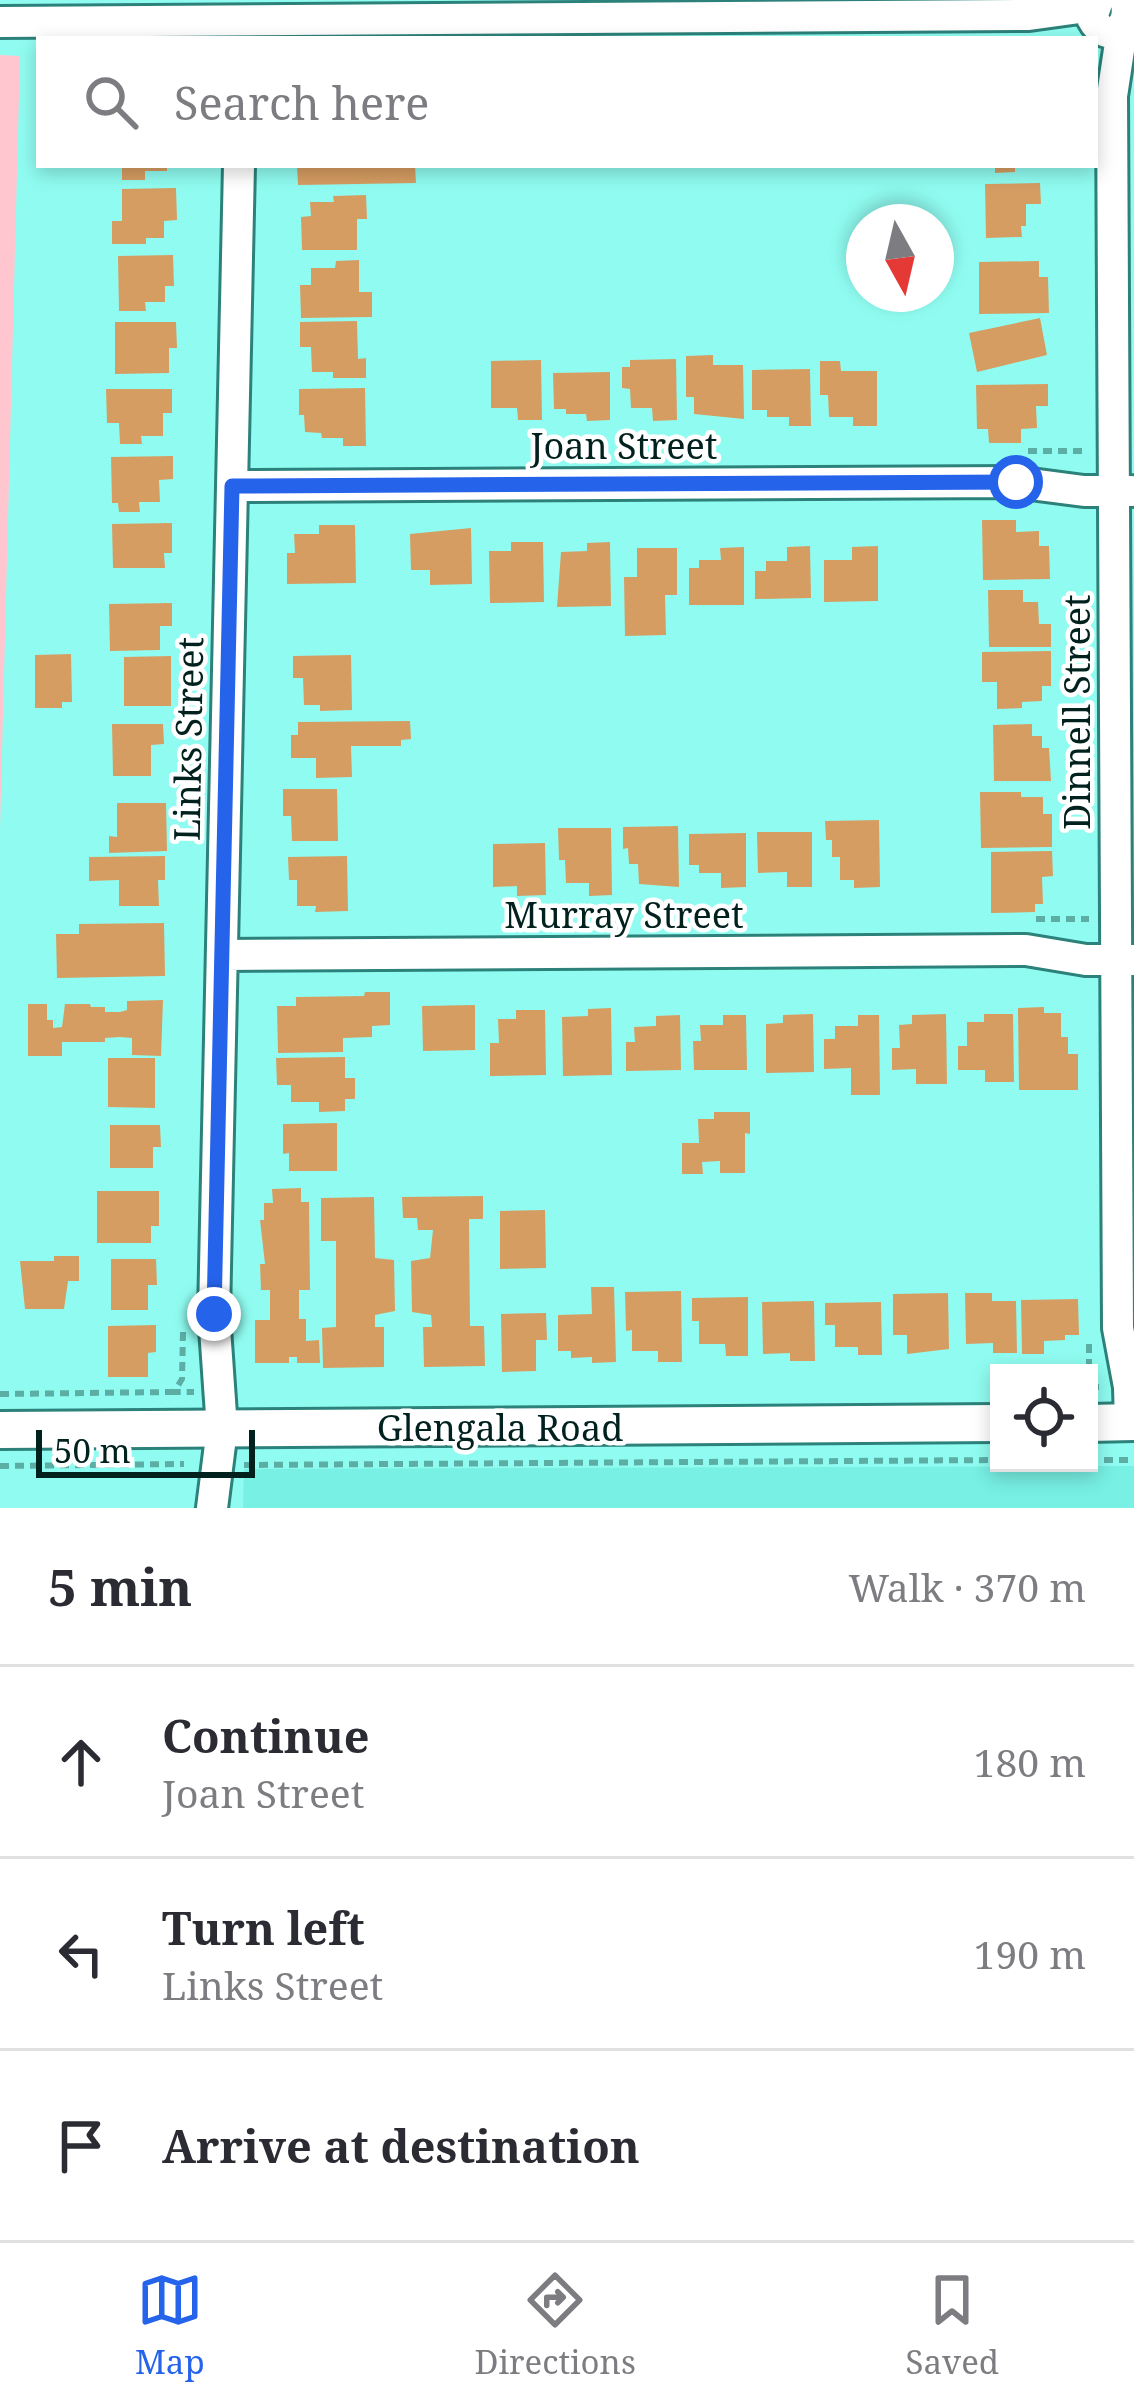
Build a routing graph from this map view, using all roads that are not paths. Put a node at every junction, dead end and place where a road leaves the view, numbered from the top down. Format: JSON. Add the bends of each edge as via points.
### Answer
{"nodes":[{"id":1,"x":1116,"y":14,"type":"edge"},
{"id":2,"x":242,"y":20,"type":"edge"},
{"id":3,"x":0,"y":22,"type":"edge"},
{"id":4,"x":239,"y":168,"type":"edge"},
{"id":5,"x":1124,"y":481,"type":"edge"},
{"id":6,"x":232,"y":486,"type":"junction"},
{"id":7,"x":1125,"y":949,"type":"edge"},
{"id":8,"x":222,"y":955,"type":"junction"},
{"id":9,"x":1115,"y":1422,"type":"edge"},
{"id":10,"x":990,"y":1423,"type":"edge"},
{"id":11,"x":212,"y":1429,"type":"junction"},
{"id":12,"x":0,"y":1430,"type":"edge"},
{"id":13,"x":209,"y":1508,"type":"edge"}],
"edges":[{"from":1,"to":2,"type":"street"},
{"from":1,"to":5,"type":"street","name":"Dinnell Street"},
{"from":2,"to":3,"type":"street"},
{"from":4,"to":6,"type":"street","name":"Links Street"},
{"from":5,"to":6,"type":"street","name":"Joan Street"},
{"from":5,"to":7,"type":"street","name":"Dinnell Street"},
{"from":6,"to":8,"type":"street","name":"Links Street"},
{"from":7,"to":8,"type":"street","name":"Murray Street"},
{"from":7,"to":9,"type":"street","name":"Dinnell Street","via":[[1118,1328],[1129,1387]]},
{"from":8,"to":11,"type":"street","name":"Links Street"},
{"from":10,"to":11,"type":"street","name":"Glengala Road"},
{"from":11,"to":12,"type":"street","name":"Glengala Road"},
{"from":11,"to":13,"type":"street","name":"Links Street"}]}
